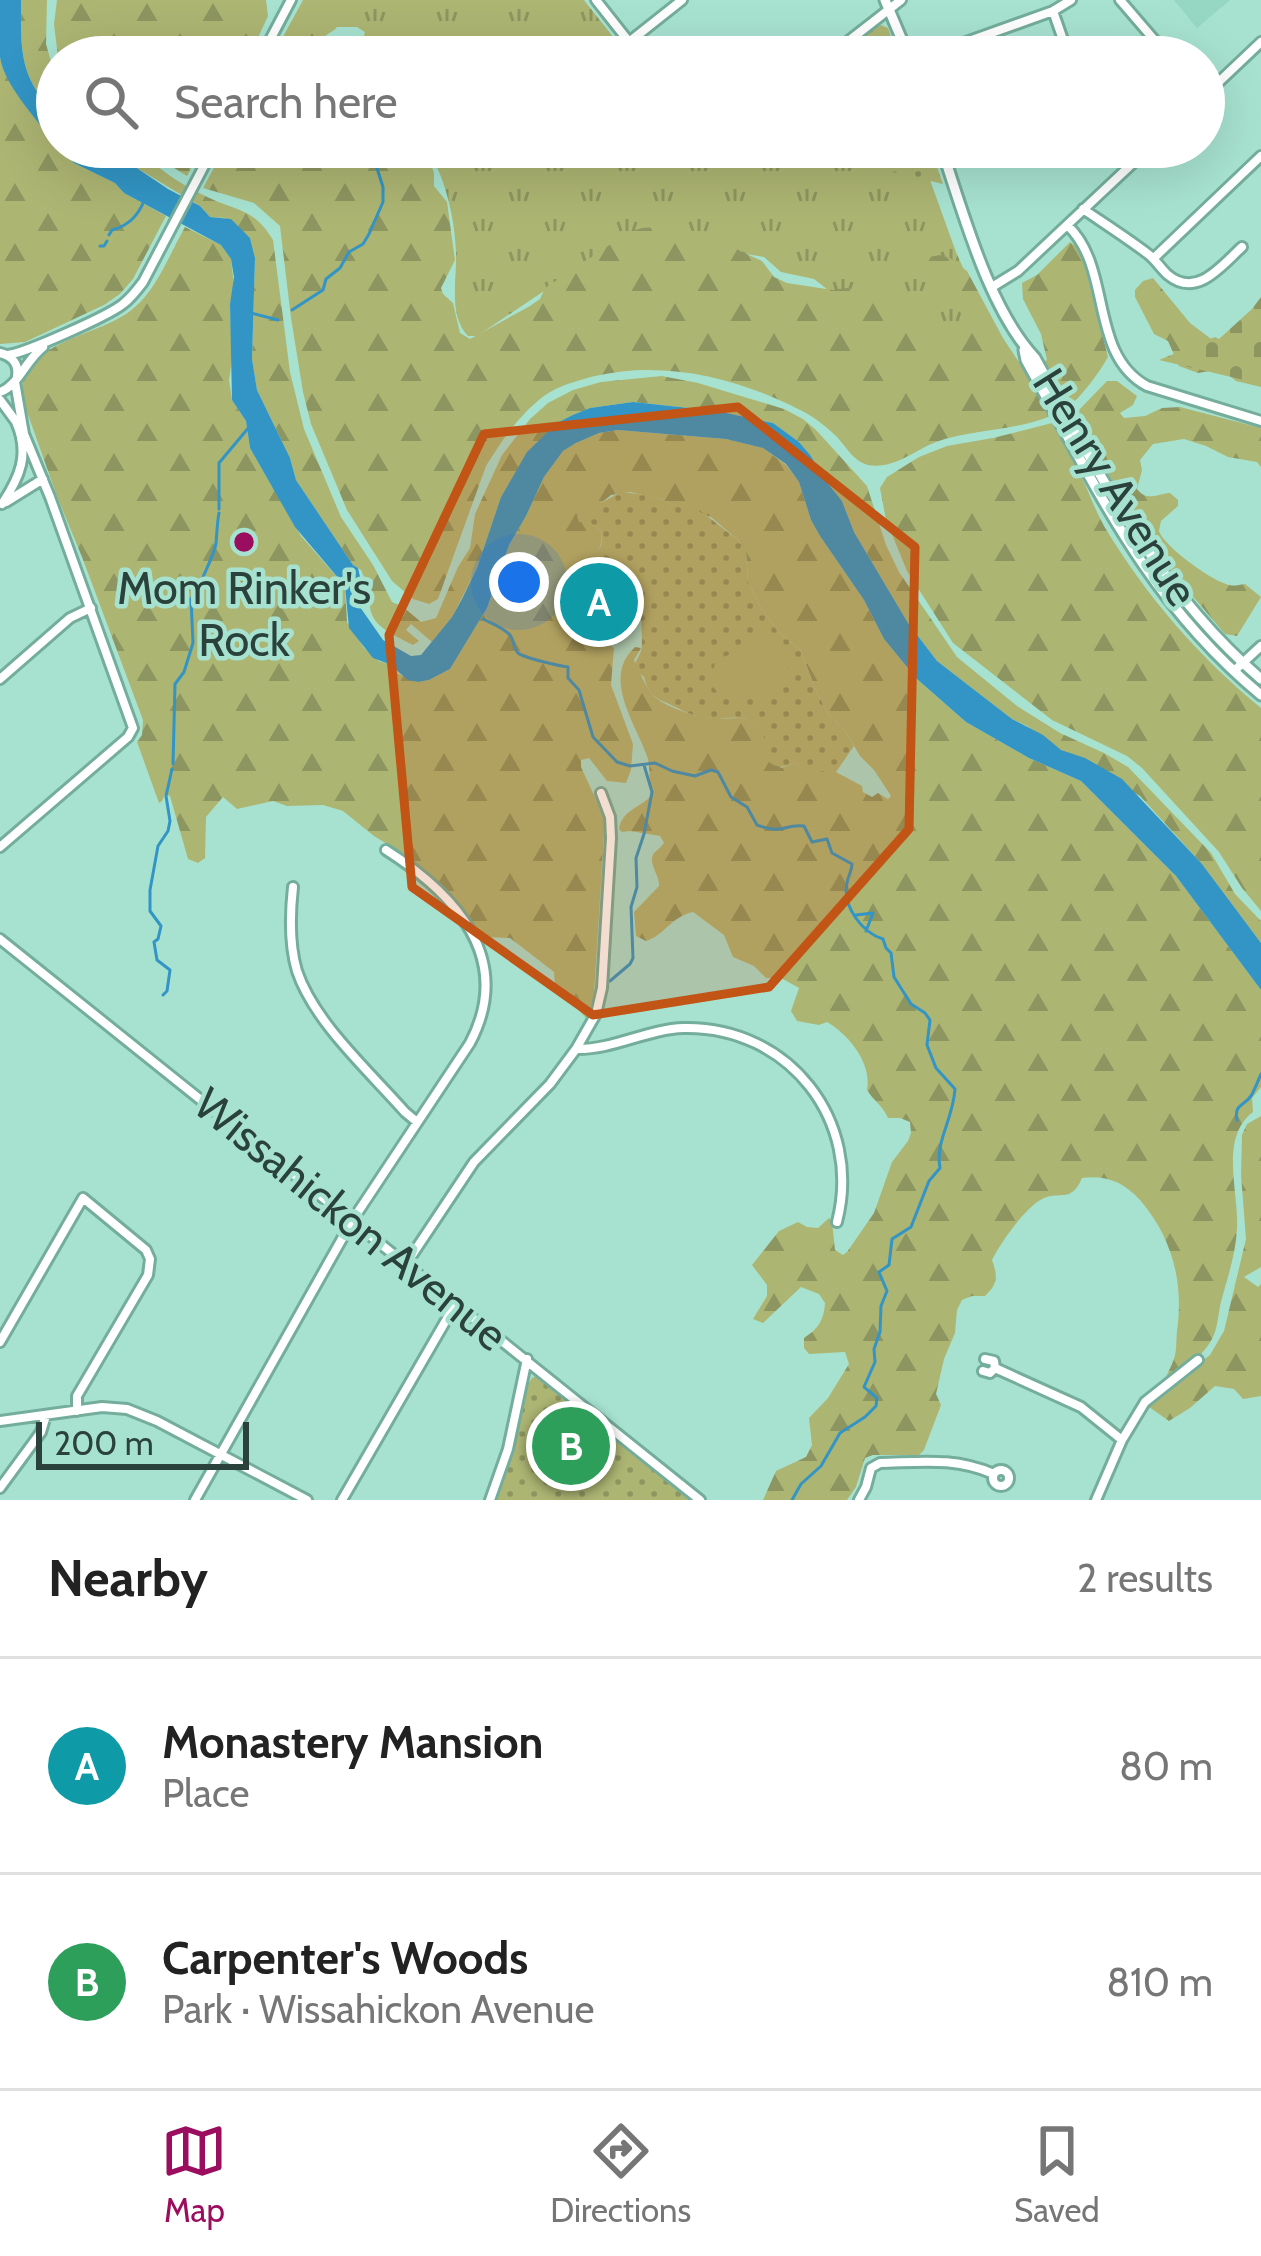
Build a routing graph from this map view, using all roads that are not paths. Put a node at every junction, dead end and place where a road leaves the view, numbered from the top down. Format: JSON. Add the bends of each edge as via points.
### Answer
{"nodes":[{"id":1,"x":291,"y":0,"type":"edge"},
{"id":2,"x":596,"y":0,"type":"edge"},
{"id":3,"x":682,"y":0,"type":"edge"},
{"id":4,"x":901,"y":0,"type":"edge"},
{"id":5,"x":1071,"y":0,"type":"edge"},
{"id":6,"x":1120,"y":0,"type":"edge"},
{"id":7,"x":888,"y":4,"type":"edge"},
{"id":8,"x":1053,"y":11,"type":"junction"},
{"id":9,"x":272,"y":36,"type":"edge"},
{"id":10,"x":624,"y":36,"type":"edge"},
{"id":11,"x":637,"y":36,"type":"edge"},
{"id":12,"x":852,"y":36,"type":"edge"},
{"id":13,"x":900,"y":36,"type":"edge"},
{"id":14,"x":983,"y":36,"type":"edge"},
{"id":15,"x":1062,"y":36,"type":"edge"},
{"id":16,"x":1151,"y":36,"type":"edge"},
{"id":17,"x":1261,"y":42,"type":"edge"},
{"id":18,"x":1225,"y":76,"type":"edge"},
{"id":19,"x":1261,"y":156,"type":"edge"},
{"id":20,"x":203,"y":168,"type":"edge"},
{"id":21,"x":948,"y":168,"type":"edge"},
{"id":22,"x":1126,"y":168,"type":"edge"},
{"id":23,"x":1083,"y":209,"type":"junction"},
{"id":24,"x":1067,"y":225,"type":"junction"},
{"id":25,"x":1242,"y":247,"type":"dead end"},
{"id":26,"x":1154,"y":258,"type":"junction"},
{"id":27,"x":992,"y":287,"type":"junction"},
{"id":28,"x":53,"y":338,"type":"junction"},
{"id":29,"x":3,"y":354,"type":"edge"},
{"id":30,"x":16,"y":380,"type":"junction"},
{"id":31,"x":0,"y":396,"type":"edge"},
{"id":32,"x":16,"y":422,"type":"junction"},
{"id":33,"x":1261,"y":422,"type":"edge"},
{"id":34,"x":24,"y":434,"type":"junction"},
{"id":35,"x":43,"y":479,"type":"junction"},
{"id":36,"x":1,"y":506,"type":"edge"},
{"id":37,"x":91,"y":608,"type":"junction"},
{"id":38,"x":1261,"y":646,"type":"edge"},
{"id":39,"x":1238,"y":667,"type":"junction"},
{"id":40,"x":0,"y":679,"type":"edge"},
{"id":41,"x":1261,"y":679,"type":"edge"},
{"id":42,"x":1261,"y":695,"type":"edge"},
{"id":43,"x":601,"y":793,"type":"dead end"},
{"id":44,"x":0,"y":847,"type":"edge"},
{"id":45,"x":386,"y":850,"type":"dead end"},
{"id":46,"x":292,"y":887,"type":"dead end"},
{"id":47,"x":0,"y":939,"type":"edge"},
{"id":48,"x":576,"y":1049,"type":"junction"},
{"id":49,"x":417,"y":1122,"type":"junction"},
{"id":50,"x":352,"y":1221,"type":"junction"},
{"id":51,"x":837,"y":1222,"type":"dead end"},
{"id":52,"x":406,"y":1264,"type":"junction"},
{"id":53,"x":455,"y":1303,"type":"junction"},
{"id":54,"x":0,"y":1342,"type":"edge"},
{"id":55,"x":527,"y":1359,"type":"junction"},
{"id":56,"x":1198,"y":1360,"type":"dead end"},
{"id":57,"x":995,"y":1368,"type":"dead end"},
{"id":58,"x":77,"y":1411,"type":"junction"},
{"id":59,"x":46,"y":1415,"type":"junction"},
{"id":60,"x":0,"y":1421,"type":"edge"},
{"id":61,"x":1122,"y":1440,"type":"junction"},
{"id":62,"x":221,"y":1454,"type":"junction"},
{"id":63,"x":994,"y":1474,"type":"dead end"},
{"id":64,"x":0,"y":1488,"type":"edge"},
{"id":65,"x":196,"y":1500,"type":"edge"},
{"id":66,"x":307,"y":1500,"type":"edge"},
{"id":67,"x":342,"y":1500,"type":"edge"},
{"id":68,"x":490,"y":1500,"type":"edge"},
{"id":69,"x":700,"y":1500,"type":"edge"},
{"id":70,"x":859,"y":1500,"type":"edge"},
{"id":71,"x":1096,"y":1500,"type":"edge"}],
"edges":[{"from":1,"to":9,"type":"street"},
{"from":2,"to":10,"type":"street"},
{"from":3,"to":11,"type":"street"},
{"from":4,"to":7,"type":"street"},
{"from":5,"to":8,"type":"street"},
{"from":6,"to":16,"type":"street"},
{"from":7,"to":12,"type":"street"},
{"from":7,"to":13,"type":"main road"},
{"from":8,"to":14,"type":"street"},
{"from":8,"to":15,"type":"street"},
{"from":17,"to":18,"type":"street"},
{"from":19,"to":26,"type":"street"},
{"from":20,"to":28,"type":"street","via":[[143,282],[119,308]]},
{"from":21,"to":27,"type":"main road","name":"Henry Avenue"},
{"from":22,"to":23,"type":"street"},
{"from":23,"to":24,"type":"street"},
{"from":23,"to":26,"type":"street"},
{"from":24,"to":27,"type":"street"},
{"from":24,"to":33,"type":"street","via":[[1088,253],[1128,372],[1147,386]]},
{"from":25,"to":26,"type":"street","via":[[1198,283],[1176,280]]},
{"from":27,"to":39,"type":"main road","name":"Henry Avenue","via":[[1131,550],[1194,632]]},
{"from":28,"to":29,"type":"street"},
{"from":28,"to":30,"type":"street"},
{"from":29,"to":30,"type":"street","via":[[16,363]]},
{"from":30,"to":31,"type":"street"},
{"from":30,"to":34,"type":"street"},
{"from":31,"to":32,"type":"street"},
{"from":32,"to":34,"type":"street"},
{"from":32,"to":36,"type":"street","via":[[22,468]]},
{"from":34,"to":35,"type":"street"},
{"from":35,"to":36,"type":"street"},
{"from":35,"to":37,"type":"street"},
{"from":37,"to":40,"type":"street"},
{"from":37,"to":44,"type":"street","via":[[133,728]]},
{"from":38,"to":39,"type":"street"},
{"from":39,"to":41,"type":"main road","name":"Henry Avenue"},
{"from":39,"to":42,"type":"main road","name":"Henry Avenue"},
{"from":43,"to":48,"type":"street","via":[[611,838],[602,994]]},
{"from":45,"to":49,"type":"street","via":[[460,914],[485,968],[480,1023]]},
{"from":46,"to":49,"type":"street","via":[[295,961],[310,999]]},
{"from":47,"to":50,"type":"street","name":"Wissahickon Avenue"},
{"from":48,"to":51,"type":"street","via":[[684,1028],[767,1049],[810,1087],[834,1129],[844,1174]]},
{"from":48,"to":52,"type":"street","via":[[474,1162]]},
{"from":49,"to":50,"type":"street"},
{"from":50,"to":52,"type":"street","name":"Wissahickon Avenue"},
{"from":50,"to":62,"type":"street"},
{"from":52,"to":53,"type":"street","name":"Wissahickon Avenue"},
{"from":53,"to":55,"type":"street","name":"Wissahickon Avenue"},
{"from":53,"to":67,"type":"street"},
{"from":54,"to":58,"type":"street","via":[[82,1198],[142,1246],[148,1275],[77,1396]]},
{"from":55,"to":68,"type":"street"},
{"from":55,"to":69,"type":"street","name":"Wissahickon Avenue"},
{"from":56,"to":61,"type":"street","via":[[1149,1398]]},
{"from":57,"to":61,"type":"street","via":[[1082,1407]]},
{"from":58,"to":59,"type":"street"},
{"from":58,"to":62,"type":"street","via":[[138,1412]]},
{"from":59,"to":60,"type":"street"},
{"from":59,"to":64,"type":"street"},
{"from":61,"to":71,"type":"street"},
{"from":62,"to":65,"type":"street"},
{"from":62,"to":66,"type":"street"},
{"from":63,"to":70,"type":"street","via":[[945,1461],[880,1463]]}]}
